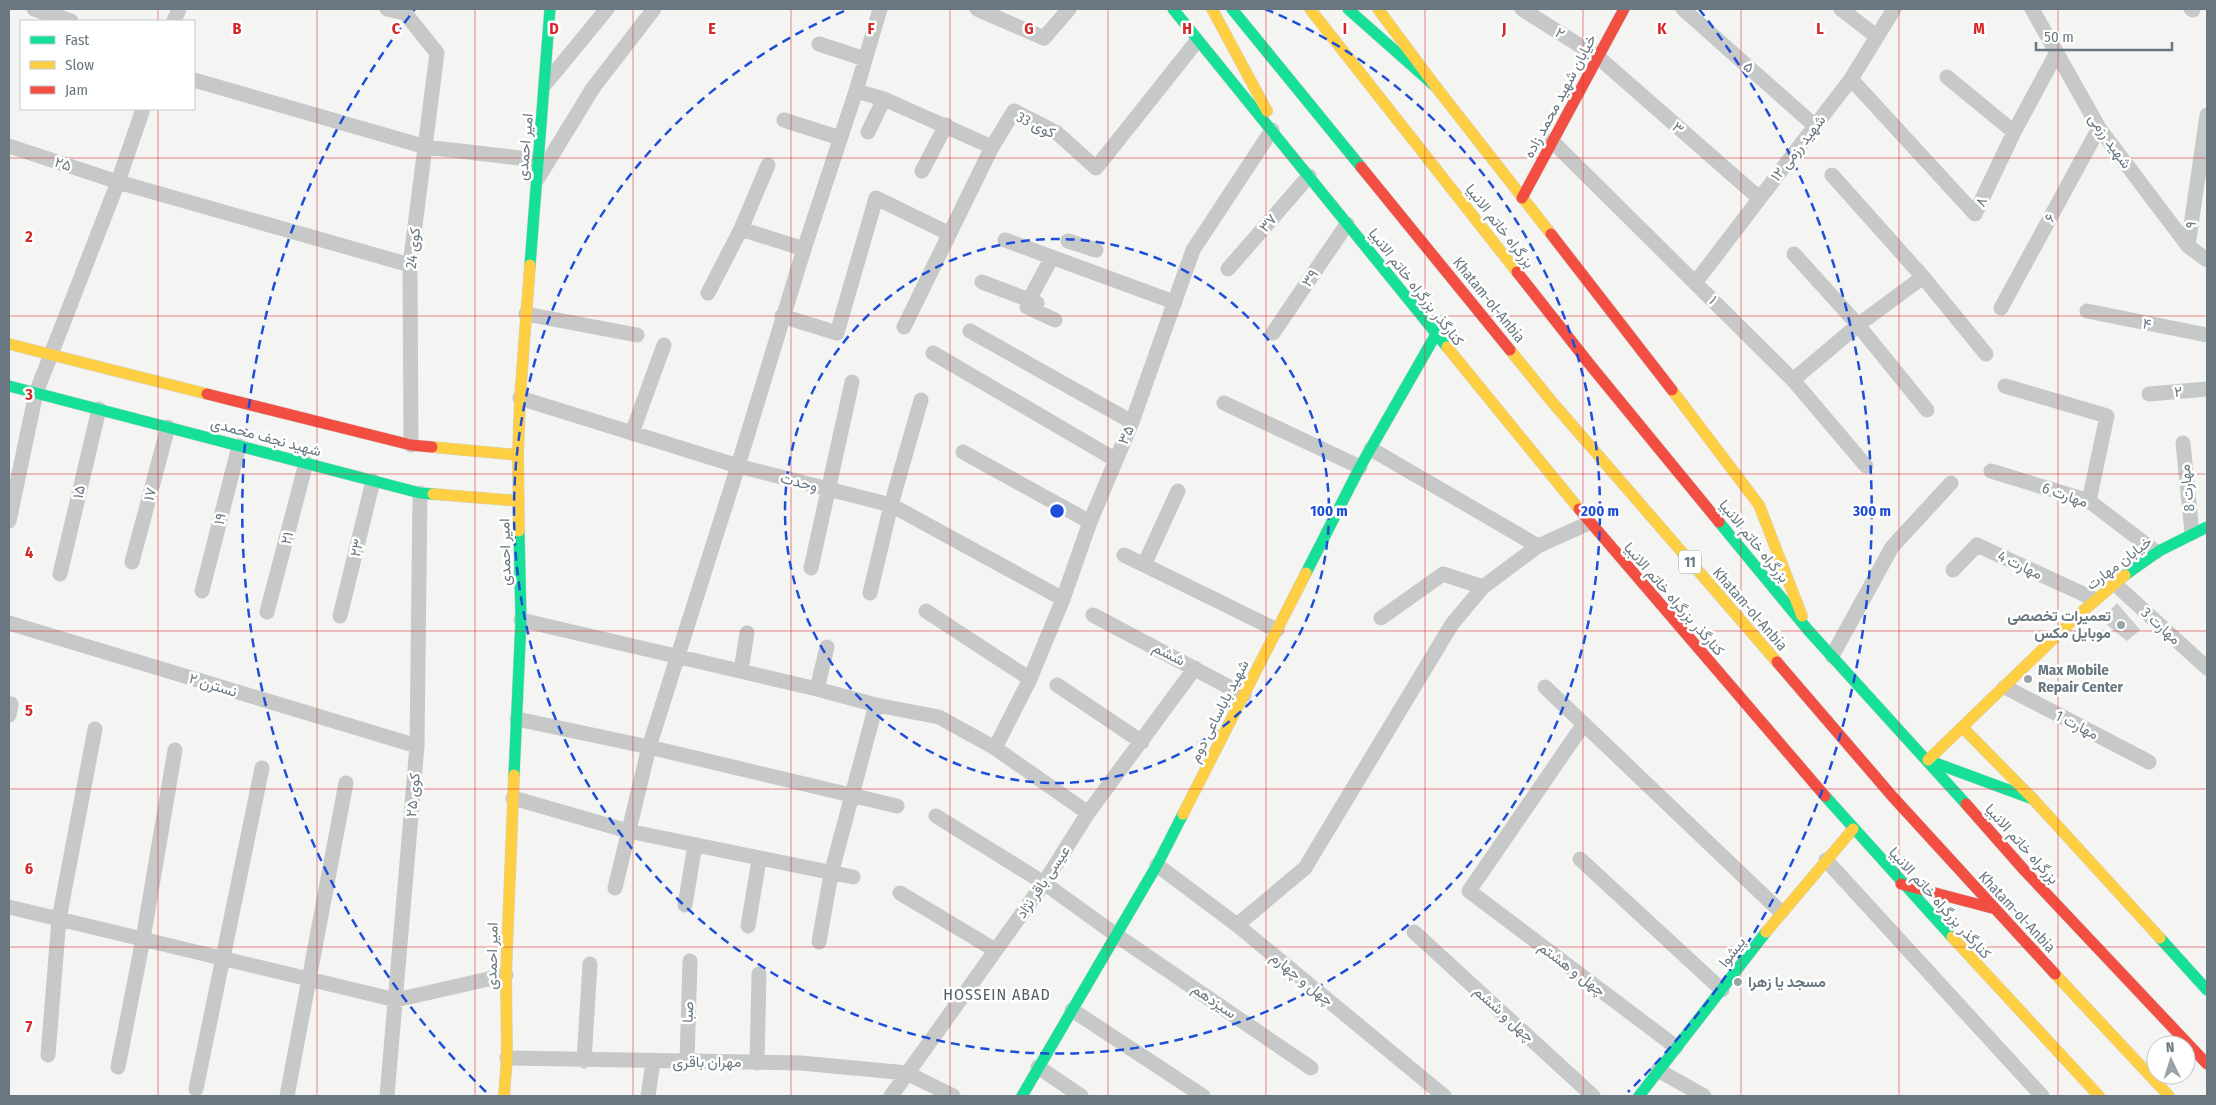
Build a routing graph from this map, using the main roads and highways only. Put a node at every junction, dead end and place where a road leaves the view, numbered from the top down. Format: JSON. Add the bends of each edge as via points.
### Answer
{"nodes":[{"id":1,"x":550,"y":9,"type":"edge"},
{"id":2,"x":1173,"y":9,"type":"edge"},
{"id":3,"x":1212,"y":9,"type":"edge"},
{"id":4,"x":1232,"y":9,"type":"edge"},
{"id":5,"x":1310,"y":9,"type":"edge"},
{"id":6,"x":1348,"y":9,"type":"edge"},
{"id":7,"x":1378,"y":9,"type":"edge"},
{"id":8,"x":1624,"y":9,"type":"edge"},
{"id":9,"x":1436,"y":88,"type":"junction"},
{"id":10,"x":1286,"y":148,"type":"junction"},
{"id":11,"x":1522,"y":198,"type":"junction"},
{"id":12,"x":1436,"y":336,"type":"junction"},
{"id":13,"x":9,"y":344,"type":"edge"},
{"id":14,"x":9,"y":386,"type":"edge"},
{"id":15,"x":518,"y":455,"type":"junction"},
{"id":16,"x":519,"y":501,"type":"junction"},
{"id":17,"x":2207,"y":527,"type":"edge"},
{"id":18,"x":1808,"y":630,"type":"junction"},
{"id":19,"x":1964,"y":729,"type":"junction"},
{"id":20,"x":1928,"y":760,"type":"junction"},
{"id":21,"x":2033,"y":799,"type":"junction"},
{"id":22,"x":1853,"y":829,"type":"junction"},
{"id":23,"x":1901,"y":884,"type":"junction"},
{"id":24,"x":1992,"y":908,"type":"junction"},
{"id":25,"x":2207,"y":990,"type":"edge"},
{"id":26,"x":2207,"y":1064,"type":"edge"},
{"id":27,"x":504,"y":1096,"type":"edge"},
{"id":28,"x":1022,"y":1096,"type":"edge"},
{"id":29,"x":1639,"y":1096,"type":"edge"},
{"id":30,"x":2099,"y":1096,"type":"edge"},
{"id":31,"x":2169,"y":1096,"type":"edge"}],
"edges":[{"from":1,"to":15,"type":"main road","name":"امیر احمدی"},
{"from":2,"to":10,"type":"main road","name":"کنارگذر بزرگراه خاتم الانبیا"},
{"from":3,"to":10,"type":"main road"},
{"from":4,"to":24,"type":"main road","name":"Khatam-ol-Anbia","number":"11","via":[[1553,403]]},
{"from":5,"to":18,"type":"main road","name":"بزرگراه خاتم الانبیا","via":[[1591,366]]},
{"from":6,"to":9,"type":"main road"},
{"from":7,"to":9,"type":"main road"},
{"from":8,"to":11,"type":"main road","name":"خیابان شهید محمد زاده"},
{"from":9,"to":11,"type":"main road"},
{"from":10,"to":12,"type":"main road","name":"کنارگذر بزرگراه خاتم الانبیا"},
{"from":11,"to":18,"type":"main road","via":[[1759,505]]},
{"from":12,"to":22,"type":"main road","name":"کنارگذر بزرگراه خاتم الانبیا","via":[[1589,523]]},
{"from":12,"to":28,"type":"main road","name":"شهید باباساعی دوم","via":[[1360,467],[1157,865]]},
{"from":13,"to":15,"type":"main road","name":"شهید نجف محمدی","via":[[412,445]]},
{"from":14,"to":16,"type":"main road","name":"شهید نجف محمدی","via":[[420,493]]},
{"from":15,"to":16,"type":"main road","name":"امیر احمدی"},
{"from":16,"to":27,"type":"main road","name":"امیر احمدی","via":[[521,620]]},
{"from":17,"to":19,"type":"main road","name":"خیابان مهارت","via":[[2156,552],[2094,599]]},
{"from":18,"to":20,"type":"main road","name":"بزرگراه خاتم الانبیا"},
{"from":19,"to":20,"type":"main road","name":"خیابان مهارت"},
{"from":19,"to":21,"type":"main road"},
{"from":20,"to":21,"type":"main road"},
{"from":20,"to":26,"type":"main road","name":"بزرگراه خاتم الانبیا","via":[[2025,871]]},
{"from":21,"to":25,"type":"main road"},
{"from":22,"to":23,"type":"main road","name":"کنارگذر بزرگراه خاتم الانبیا"},
{"from":22,"to":29,"type":"main road","name":"پیشوا","via":[[1781,912]]},
{"from":23,"to":24,"type":"main road"},
{"from":23,"to":30,"type":"main road","name":"کنارگذر بزرگراه خاتم الانبیا"},
{"from":24,"to":31,"type":"main road","name":"Khatam-ol-Anbia","number":"11"}]}
